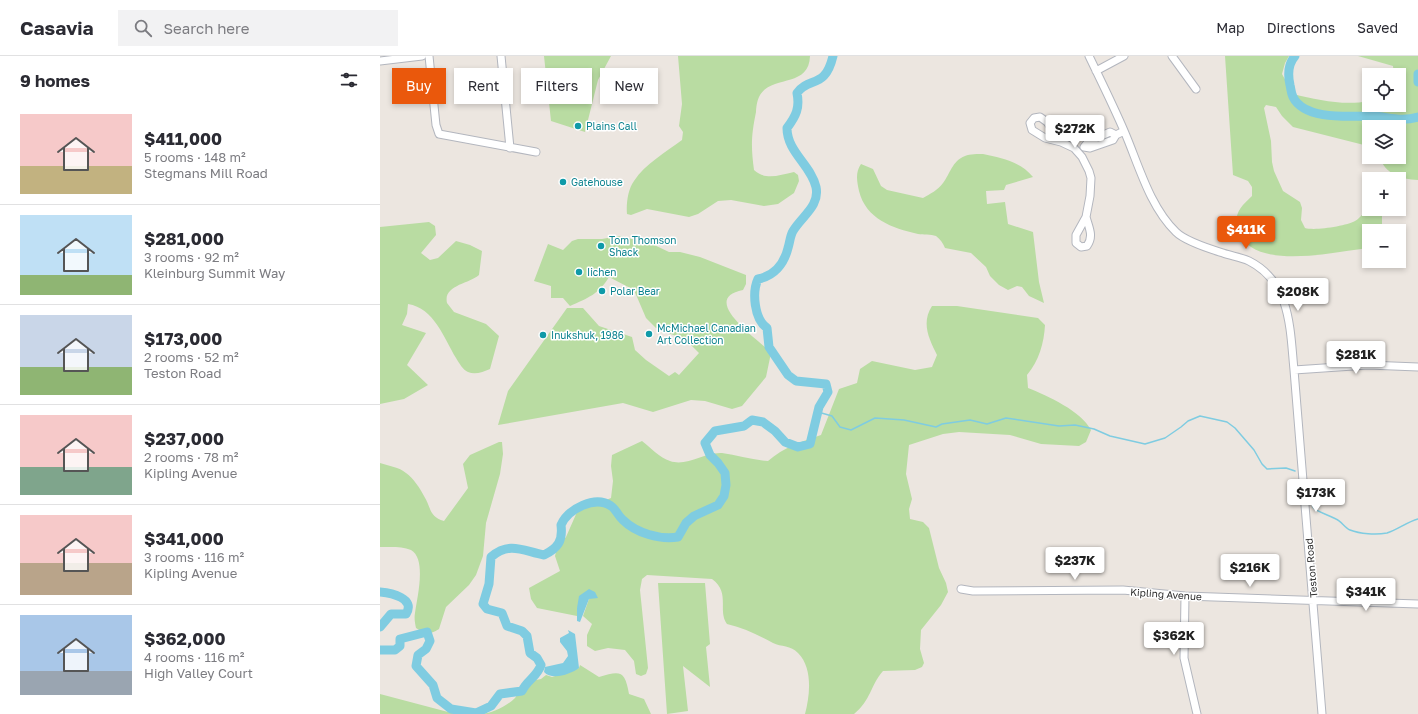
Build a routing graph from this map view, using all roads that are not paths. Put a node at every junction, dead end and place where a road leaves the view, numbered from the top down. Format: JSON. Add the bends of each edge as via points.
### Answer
{"nodes":[{"id":1,"x":422,"y":56,"type":"edge"},
{"id":2,"x":429,"y":56,"type":"edge"},
{"id":3,"x":501,"y":56,"type":"edge"},
{"id":4,"x":1089,"y":56,"type":"edge"},
{"id":5,"x":1124,"y":56,"type":"edge"},
{"id":6,"x":1172,"y":56,"type":"edge"},
{"id":7,"x":380,"y":61,"type":"edge"},
{"id":8,"x":1096,"y":71,"type":"junction"},
{"id":9,"x":1196,"y":89,"type":"dead end"},
{"id":10,"x":1124,"y":131,"type":"junction"},
{"id":11,"x":1061,"y":142,"type":"dead end"},
{"id":12,"x":510,"y":148,"type":"junction"},
{"id":13,"x":536,"y":152,"type":"dead end"},
{"id":14,"x":1077,"y":152,"type":"junction"},
{"id":15,"x":1086,"y":217,"type":"dead end"},
{"id":16,"x":1418,"y":367,"type":"edge"},
{"id":17,"x":1294,"y":370,"type":"junction"},
{"id":18,"x":961,"y":589,"type":"dead end"},
{"id":19,"x":1185,"y":596,"type":"junction"},
{"id":20,"x":1314,"y":600,"type":"junction"},
{"id":21,"x":1418,"y":604,"type":"edge"},
{"id":22,"x":1197,"y":714,"type":"edge"},
{"id":23,"x":1322,"y":714,"type":"edge"}],
"edges":[{"from":1,"to":7,"type":"street"},
{"from":2,"to":12,"type":"street","via":[[439,134]]},
{"from":3,"to":12,"type":"street"},
{"from":4,"to":8,"type":"street","name":"Teston Road"},
{"from":5,"to":8,"type":"street"},
{"from":6,"to":9,"type":"street"},
{"from":8,"to":10,"type":"street","name":"Teston Road"},
{"from":10,"to":14,"type":"street","via":[[1116,135],[1110,132],[1088,142]]},
{"from":10,"to":17,"type":"street","name":"Teston Road","via":[[1158,209],[1176,233],[1208,249],[1256,265],[1275,283],[1290,319]]},
{"from":11,"to":14,"type":"street","via":[[1069,144]]},
{"from":12,"to":13,"type":"street"},
{"from":14,"to":15,"type":"street","via":[[1082,157],[1091,178]]},
{"from":16,"to":17,"type":"street","via":[[1368,365]]},
{"from":17,"to":20,"type":"street","name":"Teston Road"},
{"from":18,"to":19,"type":"street","name":"Kipling Avenue","via":[[1124,590]]},
{"from":19,"to":20,"type":"street","name":"Kipling Avenue"},
{"from":19,"to":22,"type":"street","via":[[1184,658]]},
{"from":20,"to":21,"type":"street","name":"Kipling Avenue"},
{"from":20,"to":23,"type":"street","name":"Teston Road"}]}
